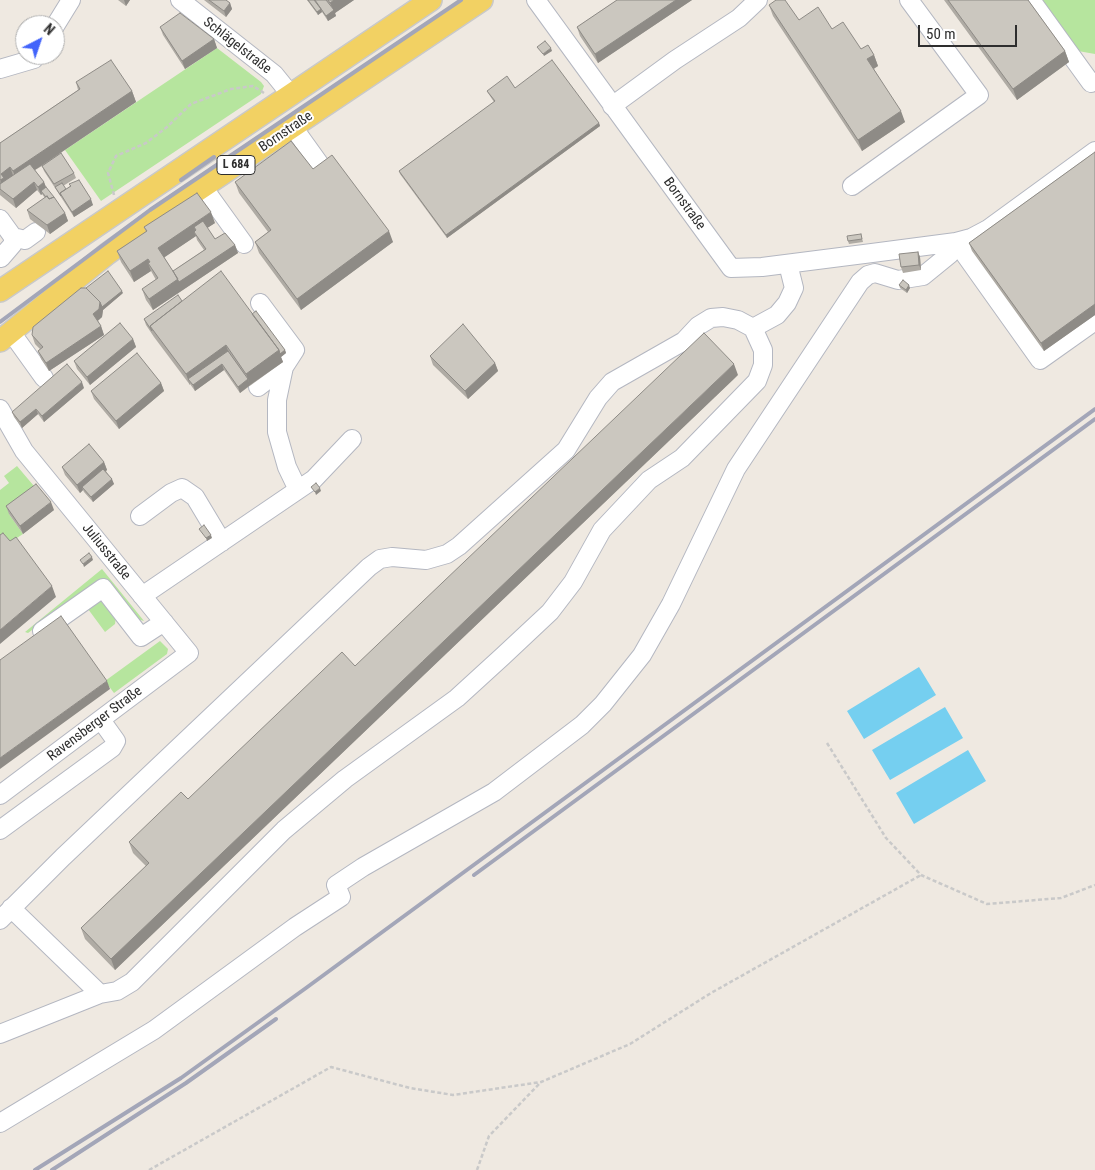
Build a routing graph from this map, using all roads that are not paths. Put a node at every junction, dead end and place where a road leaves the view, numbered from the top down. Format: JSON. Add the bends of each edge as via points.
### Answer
{"nodes":[{"id":1,"x":71,"y":0,"type":"edge"},
{"id":2,"x":180,"y":0,"type":"edge"},
{"id":3,"x":431,"y":0,"type":"edge"},
{"id":4,"x":482,"y":0,"type":"edge"},
{"id":5,"x":536,"y":0,"type":"edge"},
{"id":6,"x":758,"y":0,"type":"edge"},
{"id":7,"x":909,"y":0,"type":"edge"},
{"id":8,"x":1031,"y":0,"type":"edge"},
{"id":9,"x":62,"y":15,"type":"edge"},
{"id":10,"x":15,"y":65,"type":"edge"},
{"id":11,"x":0,"y":69,"type":"edge"},
{"id":12,"x":1091,"y":83,"type":"dead end"},
{"id":13,"x":291,"y":95,"type":"junction"},
{"id":14,"x":612,"y":106,"type":"junction"},
{"id":15,"x":293,"y":127,"type":"junction"},
{"id":16,"x":1095,"y":151,"type":"edge"},
{"id":17,"x":326,"y":173,"type":"edge"},
{"id":18,"x":852,"y":186,"type":"dead end"},
{"id":19,"x":203,"y":187,"type":"junction"},
{"id":20,"x":0,"y":220,"type":"edge"},
{"id":21,"x":36,"y":232,"type":"dead end"},
{"id":22,"x":13,"y":238,"type":"junction"},
{"id":23,"x":956,"y":242,"type":"junction"},
{"id":24,"x":244,"y":244,"type":"dead end"},
{"id":25,"x":1,"y":258,"type":"edge"},
{"id":26,"x":788,"y":264,"type":"junction"},
{"id":27,"x":0,"y":291,"type":"edge"},
{"id":28,"x":260,"y":302,"type":"dead end"},
{"id":29,"x":1095,"y":321,"type":"edge"},
{"id":30,"x":753,"y":328,"type":"junction"},
{"id":31,"x":6,"y":337,"type":"edge"},
{"id":32,"x":284,"y":367,"type":"junction"},
{"id":33,"x":43,"y":373,"type":"dead end"},
{"id":34,"x":258,"y":386,"type":"dead end"},
{"id":35,"x":0,"y":409,"type":"edge"},
{"id":36,"x":0,"y":431,"type":"edge"},
{"id":37,"x":352,"y":439,"type":"dead end"},
{"id":38,"x":24,"y":451,"type":"junction"},
{"id":39,"x":298,"y":490,"type":"junction"},
{"id":40,"x":140,"y":516,"type":"dead end"},
{"id":41,"x":222,"y":542,"type":"junction"},
{"id":42,"x":142,"y":596,"type":"junction"},
{"id":43,"x":164,"y":622,"type":"junction"},
{"id":44,"x":25,"y":642,"type":"edge"},
{"id":45,"x":189,"y":653,"type":"joint"},
{"id":46,"x":101,"y":720,"type":"junction"},
{"id":47,"x":0,"y":795,"type":"edge"},
{"id":48,"x":0,"y":830,"type":"edge"},
{"id":49,"x":6,"y":914,"type":"edge"},
{"id":50,"x":100,"y":994,"type":"junction"},
{"id":51,"x":0,"y":1034,"type":"edge"},
{"id":52,"x":0,"y":1123,"type":"edge"}],
"edges":[{"from":1,"to":9,"type":"street"},
{"from":2,"to":13,"type":"street","name":"Schlägelstraße","via":[[274,74]]},
{"from":3,"to":13,"type":"main road","name":"Bornstraße","number":"L 684"},
{"from":4,"to":15,"type":"main road","name":"Bornstraße","number":"L 684"},
{"from":5,"to":14,"type":"street","name":"Bornstraße"},
{"from":6,"to":14,"type":"street","via":[[739,18]]},
{"from":7,"to":18,"type":"street","via":[[979,94]]},
{"from":8,"to":12,"type":"street"},
{"from":10,"to":11,"type":"street"},
{"from":13,"to":27,"type":"main road","name":"Bornstraße","number":"L 684"},
{"from":14,"to":26,"type":"street","name":"Bornstraße","via":[[731,268]]},
{"from":15,"to":17,"type":"street"},
{"from":15,"to":19,"type":"main road","name":"Bornstraße","number":"L 684"},
{"from":16,"to":23,"type":"street","name":"Bornstraße","via":[[988,229]]},
{"from":19,"to":24,"type":"street"},
{"from":19,"to":31,"type":"main road","name":"Bornstraße","number":"L 684","via":[[107,254]]},
{"from":20,"to":22,"type":"street"},
{"from":21,"to":22,"type":"street","via":[[25,240]]},
{"from":22,"to":25,"type":"street","via":[[13,244]]},
{"from":23,"to":26,"type":"street","name":"Bornstraße"},
{"from":23,"to":29,"type":"street","via":[[1040,360]]},
{"from":23,"to":52,"type":"street","via":[[950,254],[923,276],[898,280],[875,273],[860,282],[736,469],[657,631],[626,677],[582,725],[494,792],[336,885],[341,897],[154,1030]]},
{"from":26,"to":30,"type":"street","via":[[794,288],[787,303],[777,315]]},
{"from":28,"to":32,"type":"street","via":[[295,350]]},
{"from":30,"to":49,"type":"street","via":[[723,317],[711,318],[698,326],[684,340],[612,382],[566,450],[459,546],[426,560],[392,557],[380,559],[369,567]]},
{"from":30,"to":50,"type":"street","via":[[763,350],[764,365],[757,381],[682,458],[649,480],[602,530],[573,582],[550,612],[457,698],[345,778],[284,830],[132,982],[117,992]]},
{"from":31,"to":33,"type":"street"},
{"from":32,"to":34,"type":"street"},
{"from":32,"to":39,"type":"street","via":[[277,400],[277,432],[287,467]]},
{"from":35,"to":38,"type":"street","name":"Juliusstraße"},
{"from":36,"to":38,"type":"street","name":"Juliusstraße"},
{"from":37,"to":39,"type":"street","via":[[314,479]]},
{"from":38,"to":42,"type":"street","name":"Juliusstraße"},
{"from":39,"to":41,"type":"street"},
{"from":40,"to":41,"type":"street","via":[[182,488],[195,497]]},
{"from":41,"to":42,"type":"street"},
{"from":42,"to":43,"type":"street","name":"Juliusstraße"},
{"from":43,"to":44,"type":"street","via":[[141,637],[103,588]]},
{"from":43,"to":45,"type":"street","name":"Juliusstraße"},
{"from":45,"to":46,"type":"street","name":"Ravensberger Straße"},
{"from":46,"to":47,"type":"street","name":"Ravensberger Straße"},
{"from":46,"to":48,"type":"street","via":[[116,741],[112,748]]},
{"from":49,"to":50,"type":"street"},
{"from":50,"to":51,"type":"street"}]}
